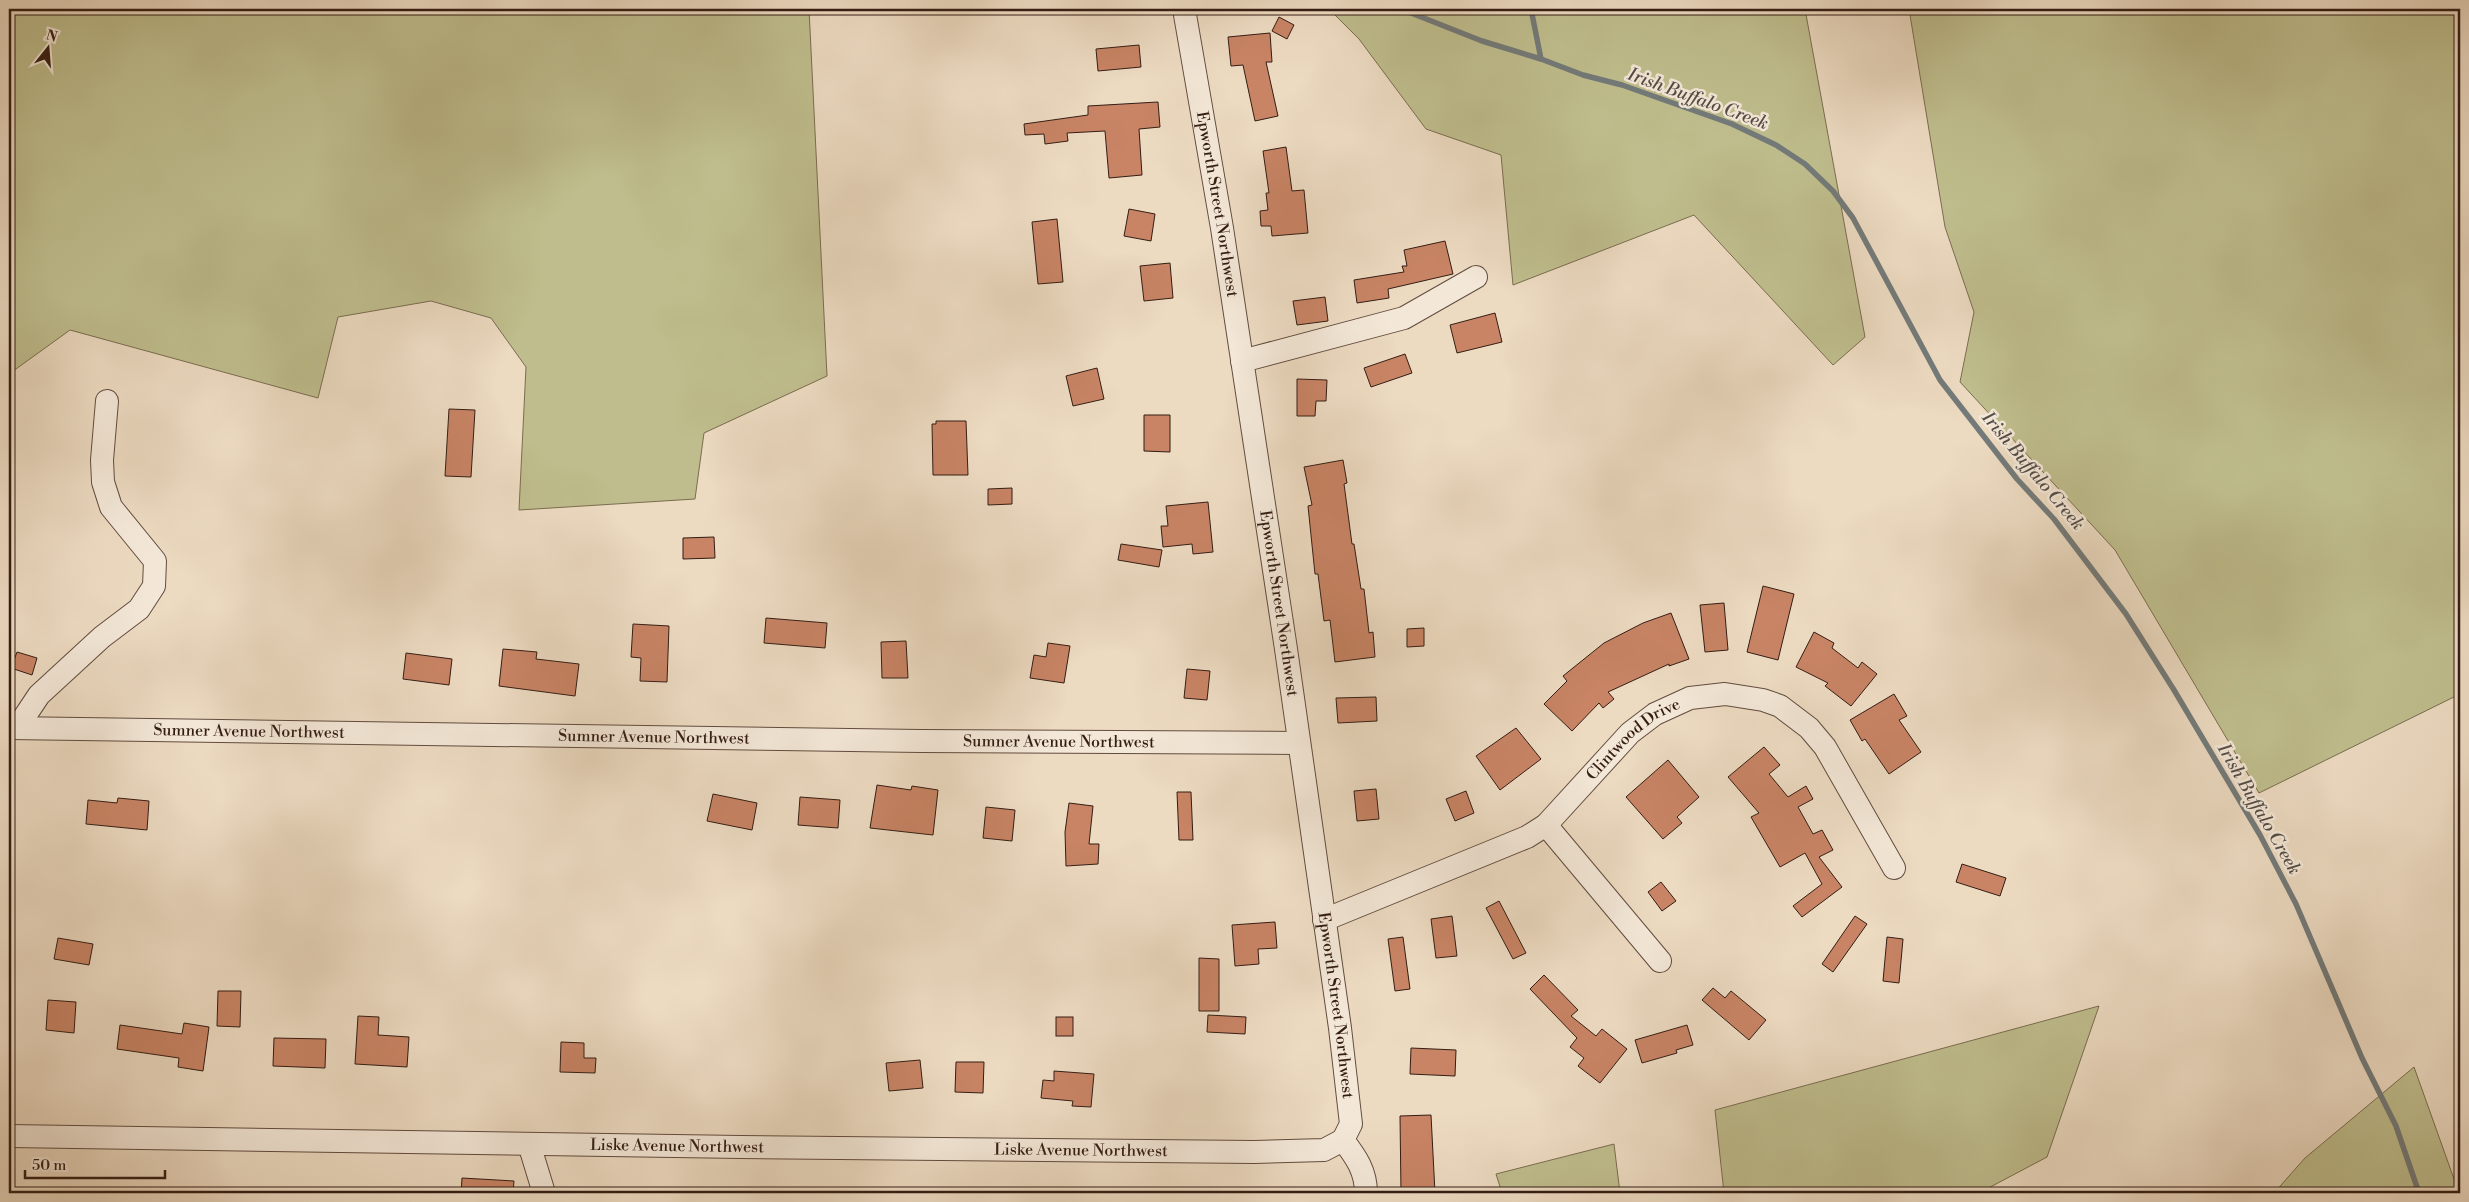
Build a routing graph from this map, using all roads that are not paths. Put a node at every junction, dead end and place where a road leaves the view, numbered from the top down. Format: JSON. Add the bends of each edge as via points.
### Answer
{"nodes":[{"id":1,"x":1184,"y":9,"type":"edge"},
{"id":2,"x":1476,"y":277,"type":"dead end"},
{"id":3,"x":1242,"y":361,"type":"junction"},
{"id":4,"x":107,"y":400,"type":"dead end"},
{"id":5,"x":13,"y":728,"type":"edge"},
{"id":6,"x":1298,"y":743,"type":"junction"},
{"id":7,"x":1546,"y":825,"type":"junction"},
{"id":8,"x":1894,"y":868,"type":"dead end"},
{"id":9,"x":1324,"y":920,"type":"junction"},
{"id":10,"x":1660,"y":961,"type":"dead end"},
{"id":11,"x":9,"y":1136,"type":"edge"},
{"id":12,"x":1343,"y":1140,"type":"junction"},
{"id":13,"x":529,"y":1144,"type":"junction"},
{"id":14,"x":544,"y":1193,"type":"edge"},
{"id":15,"x":1366,"y":1193,"type":"edge"}],
"edges":[{"from":1,"to":3,"type":"street","name":"Epworth Street Northwest"},
{"from":2,"to":3,"type":"street","via":[[1404,318]]},
{"from":3,"to":6,"type":"street","name":"Epworth Street Northwest"},
{"from":4,"to":5,"type":"street","via":[[103,482],[111,507],[155,561],[154,586],[140,609],[102,637],[39,695]]},
{"from":5,"to":6,"type":"street","name":"Sumner Avenue Northwest"},
{"from":6,"to":9,"type":"street","name":"Epworth Street Northwest"},
{"from":7,"to":8,"type":"street","name":"Clintwood Drive","via":[[1630,733],[1655,714],[1690,698],[1725,694],[1780,706],[1809,728],[1825,747]]},
{"from":7,"to":9,"type":"street","name":"Clintwood Drive","via":[[1527,837]]},
{"from":7,"to":10,"type":"street"},
{"from":9,"to":12,"type":"street","name":"Epworth Street Northwest","via":[[1351,1124]]},
{"from":11,"to":13,"type":"street","name":"Liske Avenue Northwest"},
{"from":12,"to":13,"type":"street","name":"Liske Avenue Northwest","via":[[1324,1150],[1301,1152]]},
{"from":12,"to":15,"type":"street","via":[[1359,1161]]},
{"from":13,"to":14,"type":"street"}]}
